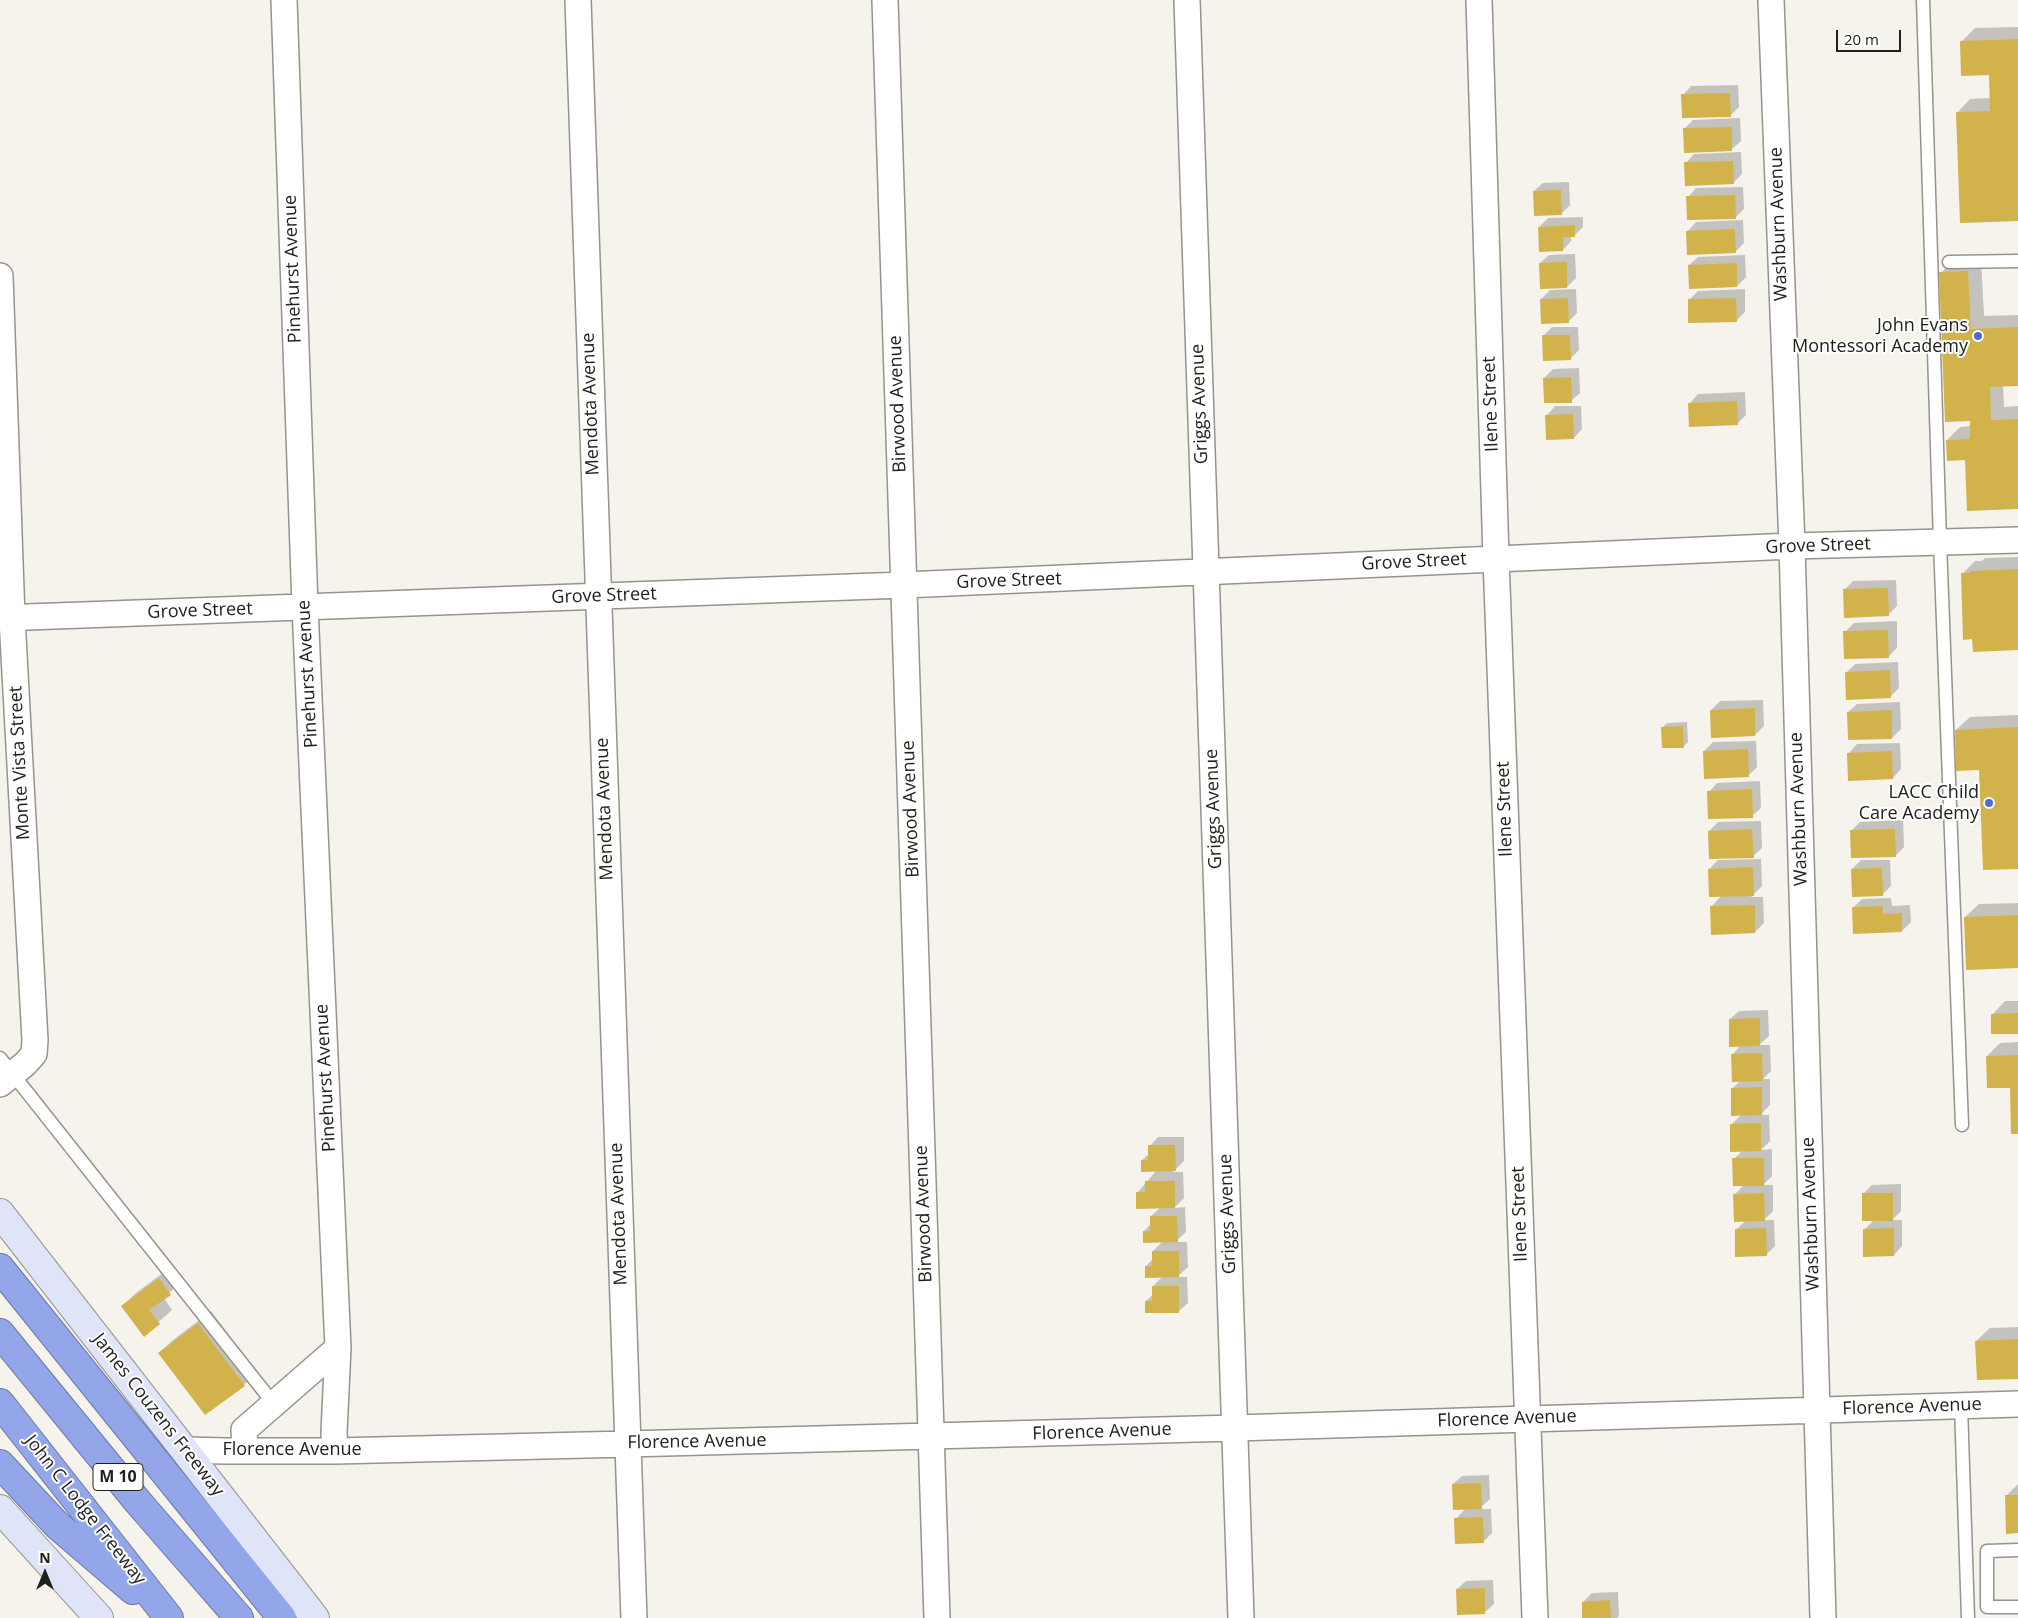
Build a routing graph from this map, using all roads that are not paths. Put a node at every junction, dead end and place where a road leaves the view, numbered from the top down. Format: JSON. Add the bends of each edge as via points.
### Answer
{"nodes":[{"id":1,"x":284,"y":0,"type":"edge"},
{"id":2,"x":578,"y":0,"type":"edge"},
{"id":3,"x":885,"y":0,"type":"edge"},
{"id":4,"x":1187,"y":0,"type":"edge"},
{"id":5,"x":1479,"y":0,"type":"edge"},
{"id":6,"x":1771,"y":0,"type":"edge"},
{"id":7,"x":1923,"y":0,"type":"edge"},
{"id":8,"x":2018,"y":261,"type":"edge"},
{"id":9,"x":1948,"y":262,"type":"dead end"},
{"id":10,"x":0,"y":276,"type":"edge"},
{"id":11,"x":2018,"y":540,"type":"edge"},
{"id":12,"x":1940,"y":542,"type":"junction"},
{"id":13,"x":1792,"y":546,"type":"junction"},
{"id":14,"x":1496,"y":558,"type":"junction"},
{"id":15,"x":1206,"y":572,"type":"junction"},
{"id":16,"x":904,"y":585,"type":"junction"},
{"id":17,"x":598,"y":596,"type":"junction"},
{"id":18,"x":305,"y":607,"type":"junction"},
{"id":19,"x":6,"y":618,"type":"edge"},
{"id":20,"x":4,"y":1072,"type":"edge"},
{"id":21,"x":1962,"y":1125,"type":"dead end"},
{"id":22,"x":0,"y":1213,"type":"edge"},
{"id":23,"x":0,"y":1268,"type":"edge"},
{"id":24,"x":0,"y":1333,"type":"edge"},
{"id":25,"x":338,"y":1348,"type":"junction"},
{"id":26,"x":0,"y":1403,"type":"edge"},
{"id":27,"x":274,"y":1404,"type":"junction"},
{"id":28,"x":2018,"y":1404,"type":"edge"},
{"id":29,"x":1961,"y":1406,"type":"junction"},
{"id":30,"x":1816,"y":1411,"type":"junction"},
{"id":31,"x":1528,"y":1418,"type":"junction"},
{"id":32,"x":1235,"y":1428,"type":"junction"},
{"id":33,"x":931,"y":1436,"type":"junction"},
{"id":34,"x":627,"y":1444,"type":"junction"},
{"id":35,"x":186,"y":1450,"type":"junction"},
{"id":36,"x":245,"y":1451,"type":"junction"},
{"id":37,"x":335,"y":1451,"type":"junction"},
{"id":38,"x":0,"y":1464,"type":"edge"},
{"id":39,"x":0,"y":1509,"type":"edge"},
{"id":40,"x":2018,"y":1550,"type":"edge"},
{"id":41,"x":2018,"y":1607,"type":"edge"},
{"id":42,"x":91,"y":1615,"type":"edge"},
{"id":43,"x":165,"y":1618,"type":"edge"},
{"id":44,"x":169,"y":1618,"type":"edge"},
{"id":45,"x":239,"y":1618,"type":"edge"},
{"id":46,"x":282,"y":1618,"type":"edge"},
{"id":47,"x":315,"y":1618,"type":"edge"},
{"id":48,"x":634,"y":1618,"type":"edge"},
{"id":49,"x":937,"y":1618,"type":"edge"},
{"id":50,"x":1241,"y":1618,"type":"edge"},
{"id":51,"x":1534,"y":1618,"type":"edge"},
{"id":52,"x":1823,"y":1618,"type":"edge"},
{"id":53,"x":1968,"y":1618,"type":"edge"}],
"edges":[{"from":1,"to":18,"type":"street","name":"Pinehurst Avenue"},
{"from":2,"to":17,"type":"street","name":"Mendota Avenue"},
{"from":3,"to":16,"type":"street","name":"Birwood Avenue"},
{"from":4,"to":15,"type":"street","name":"Griggs Avenue"},
{"from":5,"to":14,"type":"street","name":"Ilene Street"},
{"from":6,"to":13,"type":"street","name":"Washburn Avenue"},
{"from":7,"to":12,"type":"lane"},
{"from":8,"to":9,"type":"lane"},
{"from":10,"to":19,"type":"street","name":"Monte Vista Street"},
{"from":11,"to":12,"type":"street","name":"Grove Street"},
{"from":12,"to":13,"type":"street","name":"Grove Street"},
{"from":12,"to":21,"type":"lane"},
{"from":13,"to":14,"type":"street","name":"Grove Street"},
{"from":13,"to":30,"type":"street","name":"Washburn Avenue"},
{"from":14,"to":15,"type":"street","name":"Grove Street"},
{"from":14,"to":31,"type":"street","name":"Ilene Street"},
{"from":15,"to":16,"type":"street","name":"Grove Street"},
{"from":15,"to":32,"type":"street","name":"Griggs Avenue"},
{"from":16,"to":17,"type":"street","name":"Grove Street"},
{"from":16,"to":33,"type":"street","name":"Birwood Avenue"},
{"from":17,"to":18,"type":"street","name":"Grove Street"},
{"from":17,"to":34,"type":"street","name":"Mendota Avenue"},
{"from":18,"to":19,"type":"street","name":"Grove Street"},
{"from":18,"to":25,"type":"street","name":"Pinehurst Avenue"},
{"from":19,"to":20,"type":"street","name":"Monte Vista Street","via":[[35,1040],[34,1054],[26,1064]]},
{"from":20,"to":27,"type":"lane"},
{"from":22,"to":35,"type":"main road","name":"James Couzens Freeway"},
{"from":23,"to":46,"type":"highway"},
{"from":24,"to":45,"type":"highway","number":"M 10","via":[[138,1502]]},
{"from":25,"to":27,"type":"street"},
{"from":25,"to":37,"type":"street","name":"Pinehurst Avenue"},
{"from":26,"to":44,"type":"highway","name":"John C Lodge Freeway","number":"M 10"},
{"from":27,"to":36,"type":"street","via":[[244,1430]]},
{"from":28,"to":29,"type":"street","name":"Florence Avenue"},
{"from":29,"to":30,"type":"street","name":"Florence Avenue"},
{"from":29,"to":53,"type":"lane"},
{"from":30,"to":31,"type":"street","name":"Florence Avenue"},
{"from":30,"to":52,"type":"street","name":"Washburn Avenue"},
{"from":31,"to":32,"type":"street","name":"Florence Avenue"},
{"from":31,"to":51,"type":"street","name":"Ilene Street"},
{"from":32,"to":33,"type":"street","name":"Florence Avenue"},
{"from":32,"to":50,"type":"street","name":"Griggs Avenue"},
{"from":33,"to":34,"type":"street","name":"Florence Avenue"},
{"from":33,"to":49,"type":"street","name":"Birwood Avenue"},
{"from":34,"to":37,"type":"street","name":"Florence Avenue"},
{"from":34,"to":48,"type":"street","name":"Mendota Avenue"},
{"from":35,"to":36,"type":"street","name":"Florence Avenue"},
{"from":35,"to":47,"type":"main road","name":"James Couzens Freeway"},
{"from":36,"to":37,"type":"street","name":"Florence Avenue"},
{"from":38,"to":43,"type":"highway","via":[[56,1525]]},
{"from":39,"to":42,"type":"main road"},
{"from":40,"to":41,"type":"lane","via":[[1987,1551],[1987,1607]]}]}
